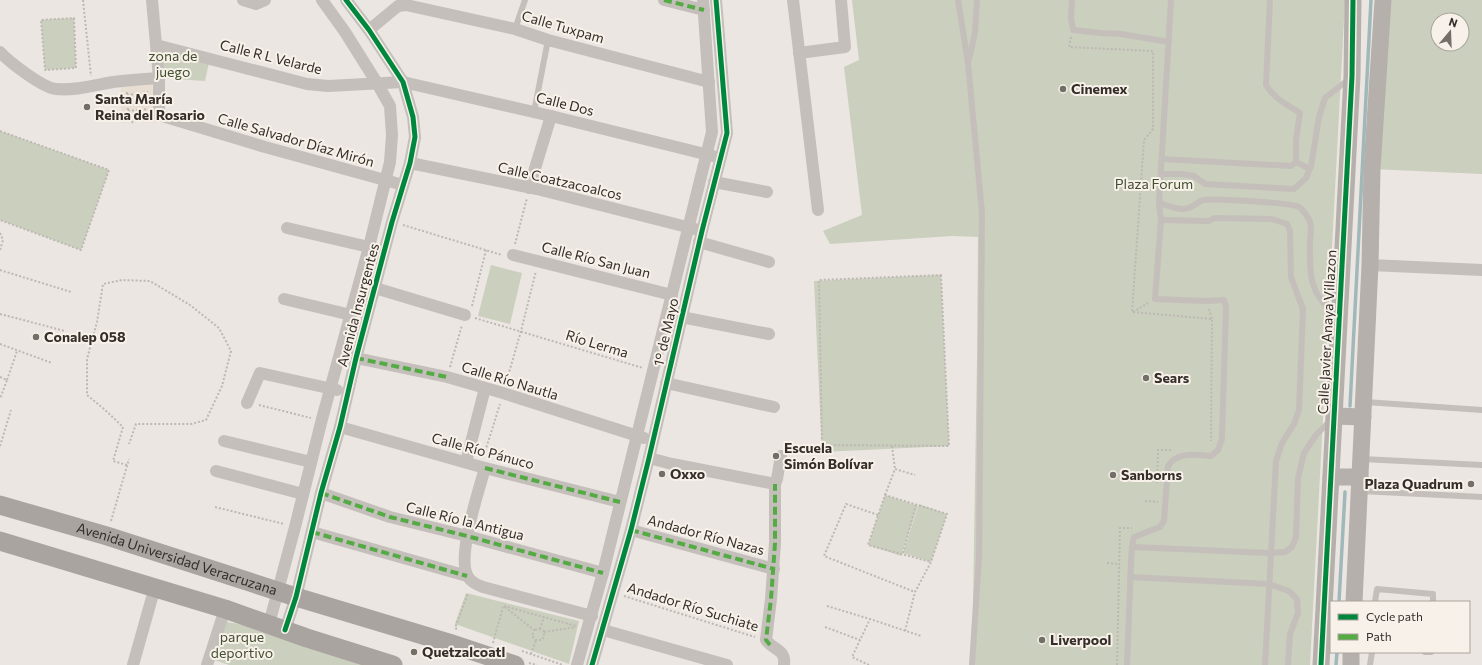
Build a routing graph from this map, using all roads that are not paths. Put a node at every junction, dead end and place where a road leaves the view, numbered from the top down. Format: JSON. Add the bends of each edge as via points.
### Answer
{"nodes":[{"id":1,"x":152,"y":0,"type":"edge"},
{"id":2,"x":243,"y":0,"type":"edge"},
{"id":3,"x":265,"y":0,"type":"edge"},
{"id":4,"x":322,"y":0,"type":"edge"},
{"id":5,"x":346,"y":0,"type":"edge"},
{"id":6,"x":525,"y":0,"type":"edge"},
{"id":7,"x":664,"y":0,"type":"edge"},
{"id":8,"x":716,"y":0,"type":"edge"},
{"id":9,"x":793,"y":0,"type":"edge"},
{"id":10,"x":841,"y":0,"type":"edge"},
{"id":11,"x":958,"y":0,"type":"edge"},
{"id":12,"x":978,"y":0,"type":"edge"},
{"id":13,"x":1072,"y":0,"type":"edge"},
{"id":14,"x":1171,"y":0,"type":"edge"},
{"id":15,"x":1270,"y":0,"type":"edge"},
{"id":16,"x":1353,"y":0,"type":"edge"},
{"id":17,"x":1383,"y":0,"type":"edge"},
{"id":18,"x":704,"y":5,"type":"edge"},
{"id":19,"x":515,"y":28,"type":"junction"},
{"id":20,"x":369,"y":30,"type":"junction"},
{"id":21,"x":548,"y":40,"type":"junction"},
{"id":22,"x":1169,"y":42,"type":"junction"},
{"id":23,"x":156,"y":45,"type":"junction"},
{"id":24,"x":0,"y":52,"type":"edge"},
{"id":25,"x":800,"y":53,"type":"junction"},
{"id":26,"x":968,"y":63,"type":"junction"},
{"id":27,"x":1352,"y":76,"type":"junction"},
{"id":28,"x":159,"y":78,"type":"junction"},
{"id":29,"x":403,"y":82,"type":"junction"},
{"id":30,"x":709,"y":82,"type":"junction"},
{"id":31,"x":377,"y":83,"type":"junction"},
{"id":32,"x":534,"y":112,"type":"junction"},
{"id":33,"x":551,"y":116,"type":"junction"},
{"id":34,"x":706,"y":155,"type":"junction"},
{"id":35,"x":720,"y":158,"type":"junction"},
{"id":36,"x":1162,"y":159,"type":"junction"},
{"id":37,"x":410,"y":162,"type":"junction"},
{"id":38,"x":1296,"y":162,"type":"junction"},
{"id":39,"x":1310,"y":169,"type":"junction"},
{"id":40,"x":1161,"y":174,"type":"junction"},
{"id":41,"x":386,"y":181,"type":"junction"},
{"id":42,"x":714,"y":182,"type":"junction"},
{"id":43,"x":403,"y":185,"type":"junction"},
{"id":44,"x":529,"y":188,"type":"junction"},
{"id":45,"x":767,"y":192,"type":"dead end"},
{"id":46,"x":1159,"y":203,"type":"junction"},
{"id":47,"x":818,"y":210,"type":"dead end"},
{"id":48,"x":1161,"y":220,"type":"junction"},
{"id":49,"x":287,"y":228,"type":"dead end"},
{"id":50,"x":688,"y":228,"type":"junction"},
{"id":51,"x":700,"y":237,"type":"junction"},
{"id":52,"x":369,"y":247,"type":"junction"},
{"id":53,"x":513,"y":255,"type":"road end"},
{"id":54,"x":769,"y":262,"type":"dead end"},
{"id":55,"x":1370,"y":265,"type":"junction"},
{"id":56,"x":1482,"y":270,"type":"edge"},
{"id":57,"x":375,"y":288,"type":"junction"},
{"id":58,"x":672,"y":295,"type":"junction"},
{"id":59,"x":284,"y":299,"type":"dead end"},
{"id":60,"x":350,"y":315,"type":"junction"},
{"id":61,"x":467,"y":316,"type":"road end"},
{"id":62,"x":681,"y":317,"type":"junction"},
{"id":63,"x":1340,"y":321,"type":"junction"},
{"id":64,"x":769,"y":334,"type":"dead end"},
{"id":65,"x":356,"y":358,"type":"junction"},
{"id":66,"x":666,"y":383,"type":"junction"},
{"id":67,"x":330,"y":388,"type":"junction"},
{"id":68,"x":485,"y":388,"type":"junction"},
{"id":69,"x":348,"y":393,"type":"junction"},
{"id":70,"x":247,"y":403,"type":"road end"},
{"id":71,"x":774,"y":407,"type":"dead end"},
{"id":72,"x":1363,"y":409,"type":"junction"},
{"id":73,"x":1482,"y":410,"type":"edge"},
{"id":74,"x":1335,"y":416,"type":"junction"},
{"id":75,"x":340,"y":427,"type":"junction"},
{"id":76,"x":637,"y":436,"type":"junction"},
{"id":77,"x":653,"y":440,"type":"junction"},
{"id":78,"x":224,"y":441,"type":"dead end"},
{"id":79,"x":781,"y":456,"type":"dead end"},
{"id":80,"x":649,"y":458,"type":"junction"},
{"id":81,"x":1361,"y":459,"type":"junction"},
{"id":82,"x":311,"y":462,"type":"junction"},
{"id":83,"x":466,"y":462,"type":"junction"},
{"id":84,"x":1482,"y":465,"type":"edge"},
{"id":85,"x":483,"y":467,"type":"junction"},
{"id":86,"x":216,"y":471,"type":"dead end"},
{"id":87,"x":1332,"y":477,"type":"junction"},
{"id":88,"x":776,"y":482,"type":"junction"},
{"id":89,"x":1360,"y":484,"type":"junction"},
{"id":90,"x":303,"y":494,"type":"junction"},
{"id":91,"x":321,"y":494,"type":"junction"},
{"id":92,"x":1482,"y":497,"type":"edge"},
{"id":93,"x":620,"y":502,"type":"junction"},
{"id":94,"x":0,"y":505,"type":"edge"},
{"id":95,"x":631,"y":530,"type":"junction"},
{"id":96,"x":312,"y":532,"type":"junction"},
{"id":97,"x":466,"y":536,"type":"junction"},
{"id":98,"x":0,"y":541,"type":"edge"},
{"id":99,"x":1132,"y":547,"type":"junction"},
{"id":100,"x":1270,"y":553,"type":"junction"},
{"id":101,"x":774,"y":569,"type":"junction"},
{"id":102,"x":603,"y":573,"type":"junction"},
{"id":103,"x":1130,"y":577,"type":"junction"},
{"id":104,"x":470,"y":579,"type":"junction"},
{"id":105,"x":1269,"y":584,"type":"junction"},
{"id":106,"x":155,"y":587,"type":"junction"},
{"id":107,"x":278,"y":591,"type":"junction"},
{"id":108,"x":296,"y":597,"type":"junction"},
{"id":109,"x":1354,"y":601,"type":"edge"},
{"id":110,"x":1376,"y":601,"type":"edge"},
{"id":111,"x":1433,"y":601,"type":"edge"},
{"id":112,"x":225,"y":609,"type":"junction"},
{"id":113,"x":592,"y":616,"type":"junction"},
{"id":114,"x":277,"y":627,"type":"junction"},
{"id":115,"x":603,"y":630,"type":"junction"},
{"id":116,"x":1351,"y":653,"type":"edge"},
{"id":117,"x":1372,"y":653,"type":"edge"},
{"id":118,"x":520,"y":659,"type":"edge"},
{"id":119,"x":133,"y":665,"type":"edge"},
{"id":120,"x":208,"y":665,"type":"edge"},
{"id":121,"x":393,"y":665,"type":"edge"},
{"id":122,"x":577,"y":665,"type":"edge"},
{"id":123,"x":592,"y":665,"type":"edge"},
{"id":124,"x":727,"y":665,"type":"edge"},
{"id":125,"x":784,"y":665,"type":"edge"},
{"id":126,"x":972,"y":665,"type":"edge"},
{"id":127,"x":1126,"y":665,"type":"edge"},
{"id":128,"x":1265,"y":665,"type":"edge"},
{"id":129,"x":1288,"y":665,"type":"edge"},
{"id":130,"x":1321,"y":665,"type":"edge"},
{"id":131,"x":1350,"y":665,"type":"edge"},
{"id":132,"x":1370,"y":665,"type":"edge"}],
"edges":[{"from":1,"to":23,"type":"street"},
{"from":2,"to":3,"type":"street","via":[[256,4]]},
{"from":4,"to":31,"type":"street","name":"Avenida Insurgentes"},
{"from":5,"to":20,"type":"street","name":"Avenida Insurgentes"},
{"from":6,"to":19,"type":"lane"},
{"from":7,"to":18,"type":"street"},
{"from":8,"to":35,"type":"street","name":"1° de Mayo","via":[[727,133]]},
{"from":9,"to":25,"type":"street"},
{"from":10,"to":25,"type":"street","via":[[845,47]]},
{"from":11,"to":26,"type":"lane"},
{"from":12,"to":26,"type":"lane"},
{"from":13,"to":22,"type":"lane","via":[[1073,30]]},
{"from":14,"to":22,"type":"lane"},
{"from":15,"to":38,"type":"lane","via":[[1266,85],[1277,98],[1300,113]]},
{"from":16,"to":27,"type":"street","name":"Calle Javier Anaya Villazon"},
{"from":17,"to":55,"type":"street","via":[[1372,169]]},
{"from":18,"to":30,"type":"street","name":"1° de Mayo"},
{"from":19,"to":20,"type":"street","name":"Calle Tuxpam","via":[[406,5],[398,6]]},
{"from":19,"to":21,"type":"street","name":"Calle Tuxpam"},
{"from":20,"to":29,"type":"street","name":"Avenida Insurgentes"},
{"from":21,"to":30,"type":"street","name":"Calle Tuxpam"},
{"from":21,"to":32,"type":"lane"},
{"from":22,"to":36,"type":"lane"},
{"from":23,"to":28,"type":"street"},
{"from":23,"to":31,"type":"street","name":"Calle R L Velarde","via":[[307,84],[328,86]]},
{"from":24,"to":28,"type":"street","via":[[43,84],[54,89]]},
{"from":25,"to":47,"type":"street"},
{"from":26,"to":126,"type":"lane","via":[[982,213],[979,557]]},
{"from":27,"to":39,"type":"lane","via":[[1325,98],[1319,116]]},
{"from":27,"to":63,"type":"street","name":"Calle Javier Anaya Villazon"},
{"from":28,"to":41,"type":"street","name":"Calle Salvador Díaz Mirón","via":[[159,103]]},
{"from":29,"to":31,"type":"street","name":"Calle R L Velarde"},
{"from":29,"to":32,"type":"street","name":"Calle Dos"},
{"from":29,"to":37,"type":"street","name":"Avenida Insurgentes","via":[[413,117],[415,137]]},
{"from":30,"to":34,"type":"street","name":"1° de Mayo","via":[[712,132]]},
{"from":31,"to":41,"type":"street","name":"Avenida Insurgentes","via":[[390,106],[392,128]]},
{"from":32,"to":33,"type":"street","name":"Calle Dos"},
{"from":33,"to":34,"type":"street","name":"Calle Dos"},
{"from":33,"to":44,"type":"street"},
{"from":34,"to":35,"type":"street","name":"Calle Dos"},
{"from":34,"to":50,"type":"street","name":"1° de Mayo"},
{"from":35,"to":42,"type":"street","name":"1° de Mayo"},
{"from":36,"to":38,"type":"lane","via":[[1291,166]]},
{"from":36,"to":40,"type":"lane"},
{"from":37,"to":43,"type":"street","name":"Avenida Insurgentes"},
{"from":37,"to":44,"type":"street","name":"Calle Coatzacoalcos"},
{"from":38,"to":39,"type":"lane"},
{"from":39,"to":40,"type":"lane","via":[[1306,178],[1294,189],[1206,184],[1194,176]]},
{"from":40,"to":46,"type":"lane"},
{"from":41,"to":43,"type":"street","name":"Calle Salvador Díaz Mirón"},
{"from":41,"to":52,"type":"street","name":"Avenida Insurgentes"},
{"from":42,"to":45,"type":"street"},
{"from":42,"to":51,"type":"street","name":"1° de Mayo"},
{"from":43,"to":57,"type":"street","name":"Avenida Insurgentes"},
{"from":44,"to":50,"type":"street","name":"Calle Coatzacoalcos"},
{"from":46,"to":48,"type":"lane"},
{"from":46,"to":63,"type":"lane","via":[[1181,209],[1193,208],[1203,200],[1286,204],[1299,207],[1311,224],[1310,269],[1314,289],[1323,304]]},
{"from":48,"to":99,"type":"lane","via":[[1155,299],[1224,300],[1226,307],[1222,439],[1218,450],[1212,456],[1188,454],[1174,458],[1170,462],[1164,521],[1160,527],[1136,536]]},
{"from":48,"to":100,"type":"lane","via":[[1272,219],[1286,224],[1290,231],[1291,277],[1303,309],[1299,410],[1276,461]]},
{"from":49,"to":52,"type":"street"},
{"from":50,"to":51,"type":"street","name":"Calle Coatzacoalcos"},
{"from":50,"to":58,"type":"street","name":"1° de Mayo"},
{"from":51,"to":54,"type":"street","name":"Calle Coatzacoalcos"},
{"from":51,"to":62,"type":"street","name":"1° de Mayo"},
{"from":52,"to":60,"type":"street","name":"Avenida Insurgentes"},
{"from":53,"to":58,"type":"street","name":"Calle Río San Juan"},
{"from":55,"to":56,"type":"street"},
{"from":55,"to":72,"type":"street"},
{"from":57,"to":61,"type":"street"},
{"from":57,"to":65,"type":"street","name":"Avenida Insurgentes"},
{"from":58,"to":76,"type":"street","name":"1° de Mayo"},
{"from":59,"to":60,"type":"street"},
{"from":60,"to":67,"type":"street","name":"Avenida Insurgentes"},
{"from":62,"to":64,"type":"street"},
{"from":62,"to":66,"type":"street","name":"1° de Mayo"},
{"from":63,"to":74,"type":"street","name":"Calle Javier Anaya Villazon"},
{"from":65,"to":68,"type":"street","name":"Calle Río Nautla","via":[[447,377]]},
{"from":65,"to":69,"type":"street","name":"Avenida Insurgentes"},
{"from":66,"to":71,"type":"street"},
{"from":66,"to":77,"type":"street","name":"1° de Mayo"},
{"from":67,"to":69,"type":"street"},
{"from":67,"to":70,"type":"street","via":[[260,373]]},
{"from":67,"to":82,"type":"street","name":"Avenida Insurgentes"},
{"from":68,"to":76,"type":"street","name":"Calle Río Nautla"},
{"from":68,"to":83,"type":"street"},
{"from":69,"to":75,"type":"street","name":"Avenida Insurgentes"},
{"from":72,"to":73,"type":"lane"},
{"from":72,"to":74,"type":"street"},
{"from":72,"to":81,"type":"street"},
{"from":74,"to":87,"type":"street","name":"Calle Javier Anaya Villazon"},
{"from":74,"to":100,"type":"lane","via":[[1316,435],[1304,453],[1298,478],[1296,537],[1292,547],[1285,552]]},
{"from":75,"to":83,"type":"street","name":"Calle Río Pánuco"},
{"from":75,"to":91,"type":"street","name":"Avenida Insurgentes"},
{"from":76,"to":77,"type":"street","name":"Calle Río Nautla"},
{"from":76,"to":93,"type":"street","name":"1° de Mayo"},
{"from":77,"to":80,"type":"street","name":"1° de Mayo"},
{"from":78,"to":82,"type":"street"},
{"from":79,"to":88,"type":"street"},
{"from":80,"to":88,"type":"street"},
{"from":80,"to":95,"type":"street","name":"1° de Mayo"},
{"from":81,"to":84,"type":"lane"},
{"from":81,"to":89,"type":"street"},
{"from":82,"to":90,"type":"street","name":"Avenida Insurgentes"},
{"from":83,"to":85,"type":"street","name":"Calle Río Pánuco"},
{"from":85,"to":93,"type":"street","name":"Calle Río Pánuco"},
{"from":85,"to":97,"type":"street"},
{"from":86,"to":90,"type":"street"},
{"from":87,"to":89,"type":"street"},
{"from":87,"to":130,"type":"street","name":"Calle Javier Anaya Villazon"},
{"from":88,"to":101,"type":"street"},
{"from":89,"to":92,"type":"lane"},
{"from":89,"to":109,"type":"street"},
{"from":90,"to":107,"type":"street","name":"Avenida Insurgentes"},
{"from":91,"to":96,"type":"street","name":"Avenida Insurgentes"},
{"from":91,"to":97,"type":"street","name":"Calle Río la Antigua","via":[[390,518]]},
{"from":93,"to":102,"type":"street","name":"1° de Mayo"},
{"from":94,"to":107,"type":"main road","name":"Avenida Universidad Veracruzana","via":[[107,536]]},
{"from":95,"to":101,"type":"street","name":"Andador Río Nazas"},
{"from":95,"to":115,"type":"street","name":"1° de Mayo"},
{"from":96,"to":104,"type":"street"},
{"from":96,"to":108,"type":"street","name":"Avenida Insurgentes"},
{"from":97,"to":102,"type":"street","name":"Calle Río la Antigua"},
{"from":97,"to":104,"type":"street","via":[[465,549]]},
{"from":98,"to":106,"type":"main road"},
{"from":99,"to":100,"type":"lane"},
{"from":99,"to":103,"type":"lane"},
{"from":100,"to":105,"type":"lane"},
{"from":101,"to":125,"type":"street","via":[[768,643],[781,652]]},
{"from":102,"to":113,"type":"street","name":"1° de Mayo"},
{"from":103,"to":105,"type":"lane"},
{"from":103,"to":127,"type":"lane"},
{"from":104,"to":113,"type":"street","via":[[507,594]]},
{"from":105,"to":128,"type":"lane"},
{"from":105,"to":129,"type":"lane","via":[[1289,591],[1297,599],[1298,613],[1290,634]]},
{"from":106,"to":112,"type":"main road"},
{"from":106,"to":119,"type":"street"},
{"from":107,"to":108,"type":"main road","name":"Avenida Universidad Veracruzana"},
{"from":107,"to":114,"type":"street","name":"Avenida Insurgentes"},
{"from":108,"to":114,"type":"street","name":"Avenida Insurgentes"},
{"from":108,"to":118,"type":"main road","name":"Avenida Universidad Veracruzana","via":[[449,643]]},
{"from":110,"to":111,"type":"lane","via":[[1376,589],[1433,594]]},
{"from":112,"to":114,"type":"main road"},
{"from":112,"to":120,"type":"street"},
{"from":113,"to":122,"type":"street","name":"1° de Mayo"},
{"from":114,"to":121,"type":"main road"},
{"from":115,"to":123,"type":"street","name":"1° de Mayo"},
{"from":115,"to":124,"type":"street"},
{"from":116,"to":131,"type":"street"},
{"from":117,"to":132,"type":"lane"}]}
